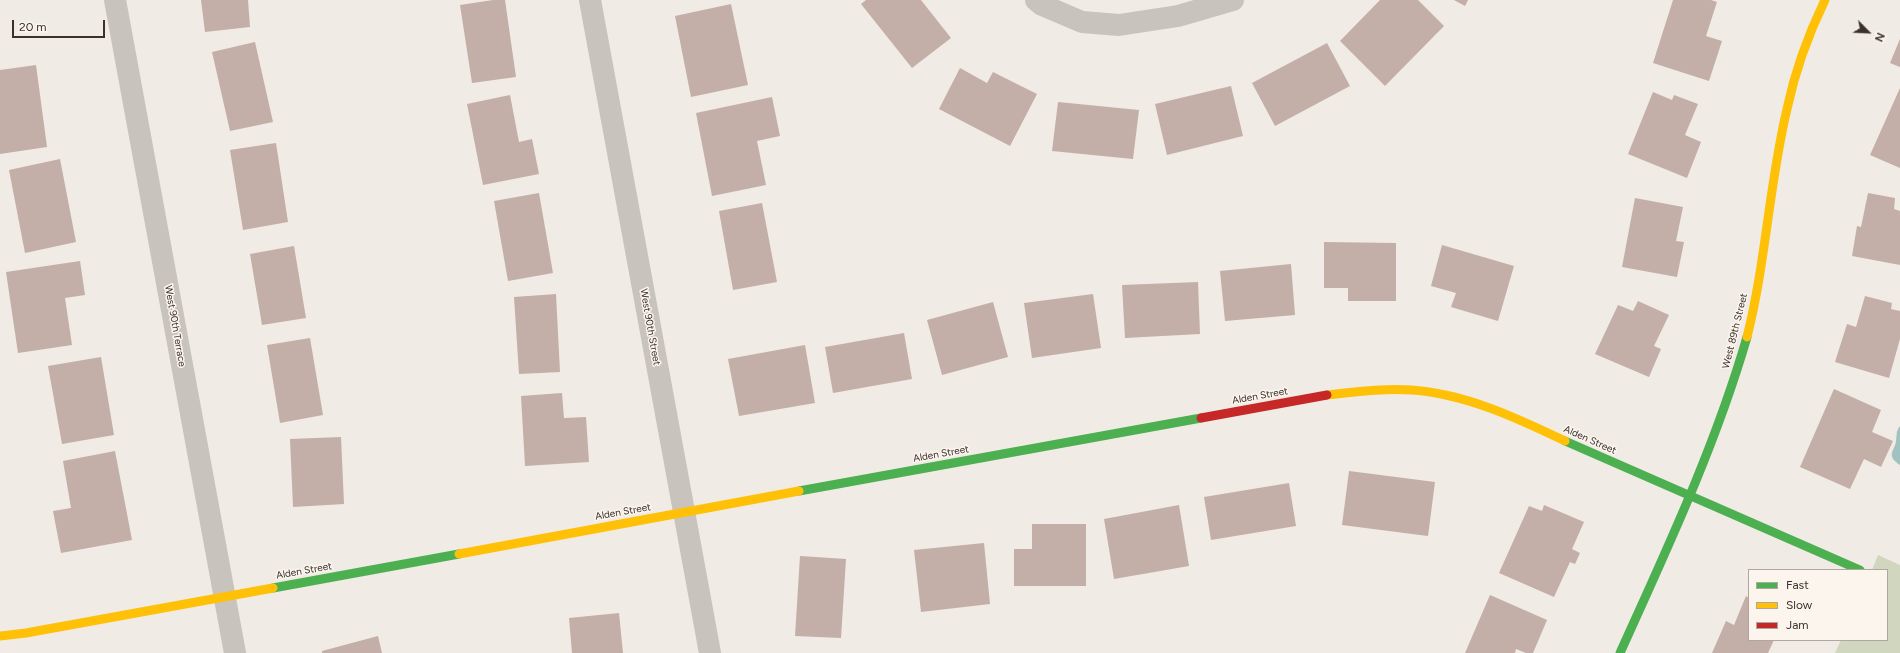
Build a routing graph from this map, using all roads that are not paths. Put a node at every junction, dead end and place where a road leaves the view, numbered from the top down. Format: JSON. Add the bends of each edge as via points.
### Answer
{"nodes":[{"id":1,"x":115,"y":0,"type":"edge"},
{"id":2,"x":590,"y":0,"type":"edge"},
{"id":3,"x":1036,"y":0,"type":"edge"},
{"id":4,"x":1233,"y":0,"type":"edge"},
{"id":5,"x":1825,"y":0,"type":"edge"},
{"id":6,"x":1690,"y":496,"type":"junction"},
{"id":7,"x":684,"y":512,"type":"junction"},
{"id":8,"x":1858,"y":569,"type":"edge"},
{"id":9,"x":225,"y":597,"type":"junction"},
{"id":10,"x":0,"y":636,"type":"edge"},
{"id":11,"x":235,"y":653,"type":"edge"},
{"id":12,"x":710,"y":653,"type":"edge"},
{"id":13,"x":1620,"y":653,"type":"edge"}],
"edges":[{"from":1,"to":9,"type":"street","name":"West 90th Terrace"},
{"from":2,"to":7,"type":"street","name":"West 90th Street"},
{"from":3,"to":4,"type":"street","via":[[1082,22],[1120,25],[1178,16]]},
{"from":5,"to":6,"type":"street","name":"West 89th Street","via":[[1795,77],[1780,141],[1748,334],[1729,398]]},
{"from":6,"to":7,"type":"street","name":"Alden Street","via":[[1503,413],[1453,397],[1424,391],[1393,389],[1324,395]]},
{"from":6,"to":8,"type":"street","name":"Alden Street"},
{"from":6,"to":13,"type":"street","name":"West 89th Street"},
{"from":7,"to":9,"type":"street","name":"Alden Street"},
{"from":7,"to":12,"type":"street","name":"West 90th Street"},
{"from":9,"to":10,"type":"street","name":"Alden Street"},
{"from":9,"to":11,"type":"street","name":"West 90th Terrace"}]}
